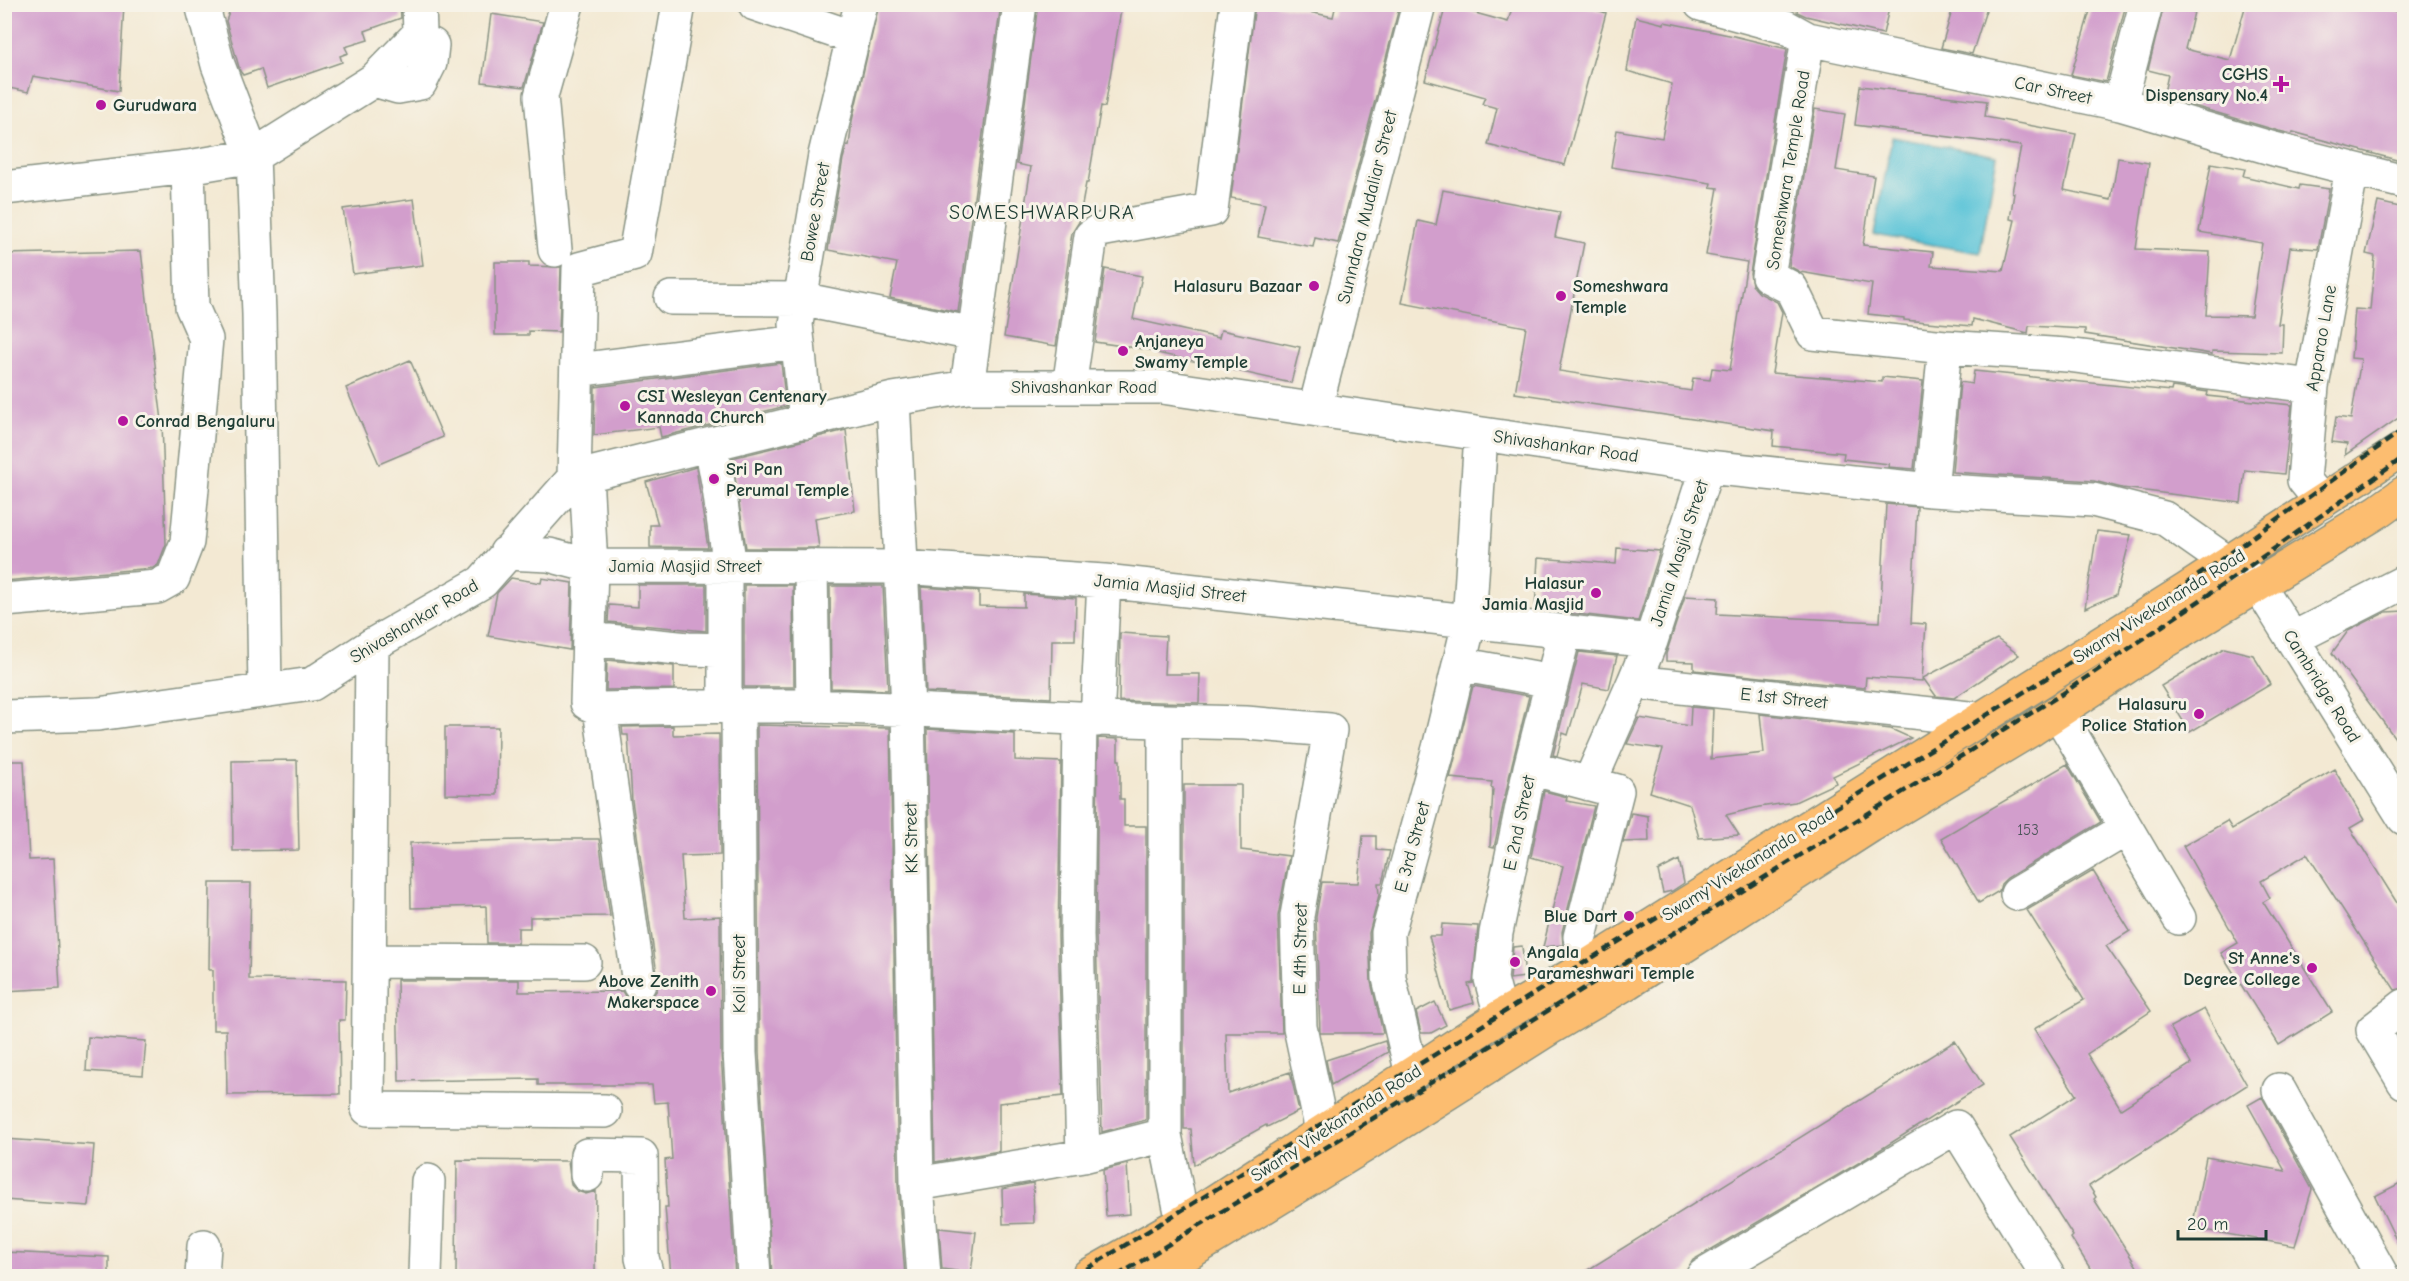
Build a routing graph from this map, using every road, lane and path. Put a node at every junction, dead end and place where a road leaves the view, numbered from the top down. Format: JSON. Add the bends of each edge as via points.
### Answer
{"nodes":[{"id":1,"x":202,"y":4,"type":"edge"},
{"id":2,"x":419,"y":4,"type":"edge"},
{"id":3,"x":567,"y":4,"type":"edge"},
{"id":4,"x":679,"y":4,"type":"edge"},
{"id":5,"x":755,"y":4,"type":"edge"},
{"id":6,"x":861,"y":4,"type":"edge"},
{"id":7,"x":1020,"y":4,"type":"edge"},
{"id":8,"x":1237,"y":4,"type":"edge"},
{"id":9,"x":1419,"y":4,"type":"edge"},
{"id":10,"x":1701,"y":4,"type":"edge"},
{"id":11,"x":2146,"y":4,"type":"edge"},
{"id":12,"x":1795,"y":24,"type":"edge"},
{"id":13,"x":852,"y":37,"type":"junction"},
{"id":14,"x":432,"y":45,"type":"dead end"},
{"id":15,"x":386,"y":83,"type":"junction"},
{"id":16,"x":2120,"y":104,"type":"junction"},
{"id":17,"x":253,"y":156,"type":"junction"},
{"id":18,"x":188,"y":167,"type":"junction"},
{"id":19,"x":2352,"y":169,"type":"junction"},
{"id":20,"x":2404,"y":182,"type":"edge"},
{"id":21,"x":4,"y":188,"type":"edge"},
{"id":22,"x":555,"y":250,"type":"dead end"},
{"id":23,"x":671,"y":298,"type":"dead end"},
{"id":24,"x":800,"y":299,"type":"junction"},
{"id":25,"x":974,"y":334,"type":"junction"},
{"id":26,"x":798,"y":342,"type":"junction"},
{"id":27,"x":1945,"y":347,"type":"junction"},
{"id":28,"x":577,"y":370,"type":"junction"},
{"id":29,"x":2312,"y":386,"type":"junction"},
{"id":30,"x":967,"y":387,"type":"junction"},
{"id":31,"x":1069,"y":387,"type":"junction"},
{"id":32,"x":893,"y":399,"type":"junction"},
{"id":33,"x":1315,"y":409,"type":"junction"},
{"id":34,"x":806,"y":422,"type":"junction"},
{"id":35,"x":1481,"y":434,"type":"junction"},
{"id":36,"x":711,"y":445,"type":"junction"},
{"id":37,"x":2404,"y":448,"type":"edge"},
{"id":38,"x":1707,"y":467,"type":"junction"},
{"id":39,"x":580,"y":477,"type":"junction"},
{"id":40,"x":1931,"y":490,"type":"junction"},
{"id":41,"x":2404,"y":493,"type":"edge"},
{"id":42,"x":2322,"y":502,"type":"junction"},
{"id":43,"x":506,"y":553,"type":"junction"},
{"id":44,"x":2228,"y":563,"type":"junction"},
{"id":45,"x":591,"y":566,"type":"junction"},
{"id":46,"x":811,"y":566,"type":"junction"},
{"id":47,"x":901,"y":567,"type":"junction"},
{"id":48,"x":727,"y":568,"type":"junction"},
{"id":49,"x":1104,"y":580,"type":"junction"},
{"id":50,"x":2404,"y":582,"type":"edge"},
{"id":51,"x":2258,"y":584,"type":"junction"},
{"id":52,"x":4,"y":600,"type":"edge"},
{"id":53,"x":1469,"y":622,"type":"junction"},
{"id":54,"x":1565,"y":631,"type":"junction"},
{"id":55,"x":589,"y":639,"type":"junction"},
{"id":56,"x":2292,"y":639,"type":"junction"},
{"id":57,"x":1651,"y":641,"type":"junction"},
{"id":58,"x":372,"y":645,"type":"junction"},
{"id":59,"x":725,"y":650,"type":"junction"},
{"id":60,"x":1459,"y":664,"type":"junction"},
{"id":61,"x":1552,"y":681,"type":"junction"},
{"id":62,"x":1634,"y":682,"type":"junction"},
{"id":63,"x":265,"y":690,"type":"junction"},
{"id":64,"x":813,"y":706,"type":"junction"},
{"id":65,"x":722,"y":707,"type":"junction"},
{"id":66,"x":908,"y":708,"type":"junction"},
{"id":67,"x":600,"y":709,"type":"junction"},
{"id":68,"x":2058,"y":712,"type":"junction"},
{"id":69,"x":4,"y":717,"type":"edge"},
{"id":70,"x":1978,"y":719,"type":"junction"},
{"id":71,"x":1088,"y":720,"type":"junction"},
{"id":72,"x":1165,"y":721,"type":"junction"},
{"id":73,"x":1530,"y":768,"type":"junction"},
{"id":74,"x":1589,"y":784,"type":"junction"},
{"id":75,"x":2404,"y":818,"type":"edge"},
{"id":76,"x":2126,"y":829,"type":"junction"},
{"id":77,"x":2017,"y":894,"type":"dead end"},
{"id":78,"x":2178,"y":918,"type":"dead end"},
{"id":79,"x":1580,"y":937,"type":"dead end"},
{"id":80,"x":370,"y":961,"type":"junction"},
{"id":81,"x":584,"y":962,"type":"dead end"},
{"id":82,"x":639,"y":984,"type":"dead end"},
{"id":83,"x":2404,"y":1006,"type":"edge"},
{"id":84,"x":1501,"y":1016,"type":"junction"},
{"id":85,"x":1412,"y":1074,"type":"junction"},
{"id":86,"x":2404,"y":1082,"type":"edge"},
{"id":87,"x":2279,"y":1090,"type":"dead end"},
{"id":88,"x":605,"y":1111,"type":"dead end"},
{"id":89,"x":1323,"y":1131,"type":"junction"},
{"id":90,"x":1166,"y":1135,"type":"junction"},
{"id":91,"x":1083,"y":1156,"type":"junction"},
{"id":92,"x":587,"y":1175,"type":"dead end"},
{"id":93,"x":428,"y":1182,"type":"dead end"},
{"id":94,"x":916,"y":1184,"type":"junction"},
{"id":95,"x":1183,"y":1222,"type":"junction"},
{"id":96,"x":641,"y":1270,"type":"edge"},
{"id":97,"x":425,"y":1276,"type":"edge"},
{"id":98,"x":754,"y":1276,"type":"edge"},
{"id":99,"x":924,"y":1276,"type":"edge"},
{"id":100,"x":1088,"y":1276,"type":"edge"},
{"id":101,"x":1151,"y":1276,"type":"edge"},
{"id":102,"x":1703,"y":1276,"type":"edge"},
{"id":103,"x":2048,"y":1276,"type":"edge"},
{"id":104,"x":2382,"y":1276,"type":"edge"}],
"edges":[{"from":1,"to":17,"type":"street","via":[[218,64]]},
{"from":2,"to":15,"type":"street","via":[[420,33]]},
{"from":3,"to":22,"type":"street","via":[[541,96]]},
{"from":4,"to":28,"type":"street","via":[[635,254],[579,269]]},
{"from":5,"to":13,"type":"street"},
{"from":6,"to":13,"type":"street","name":"Bowee Street"},
{"from":7,"to":25,"type":"street"},
{"from":8,"to":31,"type":"street","via":[[1211,210],[1100,230],[1091,236]]},
{"from":9,"to":33,"type":"street","name":"Sunndara Mudaliar Street"},
{"from":10,"to":12,"type":"street","name":"Car Street"},
{"from":11,"to":16,"type":"street"},
{"from":12,"to":16,"type":"street","name":"Car Street"},
{"from":12,"to":27,"type":"street","name":"Someshwara Temple Road","via":[[1768,276],[1791,288],[1813,333]]},
{"from":13,"to":24,"type":"street","name":"Bowee Street","via":[[825,155]]},
{"from":14,"to":15,"type":"street","via":[[430,63],[420,83]]},
{"from":15,"to":17,"type":"street"},
{"from":16,"to":19,"type":"street","name":"Car Street"},
{"from":17,"to":18,"type":"street"},
{"from":17,"to":63,"type":"street"},
{"from":18,"to":21,"type":"street"},
{"from":18,"to":52,"type":"street","via":[[192,307],[206,339],[187,542],[180,564],[174,578],[157,587]]},
{"from":19,"to":20,"type":"street","name":"Car Street"},
{"from":19,"to":29,"type":"street","name":"Apparao Lane"},
{"from":23,"to":24,"type":"street"},
{"from":24,"to":25,"type":"street"},
{"from":24,"to":26,"type":"street","name":"Bowee Street"},
{"from":25,"to":30,"type":"street"},
{"from":26,"to":28,"type":"street"},
{"from":26,"to":34,"type":"street","name":"Bowee Street"},
{"from":27,"to":29,"type":"street","name":"Someshwara Temple Road","via":[[2067,356]]},
{"from":27,"to":40,"type":"street"},
{"from":28,"to":39,"type":"street"},
{"from":29,"to":42,"type":"street","name":"Apparao Lane","via":[[2304,480]]},
{"from":30,"to":31,"type":"street","name":"Shivashankar Road"},
{"from":30,"to":32,"type":"street","name":"Shivashankar Road"},
{"from":31,"to":33,"type":"street","name":"Shivashankar Road","via":[[1162,387]]},
{"from":32,"to":34,"type":"street","name":"Shivashankar Road"},
{"from":32,"to":47,"type":"street","name":"KK Street"},
{"from":33,"to":35,"type":"street","name":"Shivashankar Road"},
{"from":34,"to":36,"type":"street","name":"Shivashankar Road"},
{"from":35,"to":38,"type":"street","name":"Shivashankar Road"},
{"from":35,"to":53,"type":"street","name":"E 3rd Street"},
{"from":36,"to":39,"type":"street","name":"Shivashankar Road"},
{"from":36,"to":48,"type":"street","name":"Koli Street"},
{"from":37,"to":42,"type":"main road","name":"Swamy Vivekananda Road"},
{"from":38,"to":40,"type":"street","name":"Shivashankar Road"},
{"from":38,"to":57,"type":"street","name":"Jamia Masjid Street"},
{"from":39,"to":43,"type":"street","name":"Shivashankar Road"},
{"from":39,"to":45,"type":"street"},
{"from":40,"to":44,"type":"street","name":"Shivashankar Road","via":[[2103,503],[2164,518]]},
{"from":41,"to":51,"type":"main road","name":"Swamy Vivekananda Road"},
{"from":42,"to":44,"type":"main road","name":"Swamy Vivekananda Road"},
{"from":43,"to":45,"type":"street","name":"Jamia Masjid Street","via":[[549,555]]},
{"from":43,"to":58,"type":"street","name":"Shivashankar Road","via":[[482,582]]},
{"from":44,"to":51,"type":"street","name":"Cambridge Road"},
{"from":44,"to":70,"type":"main road","name":"Swamy Vivekananda Road"},
{"from":45,"to":48,"type":"street","name":"Jamia Masjid Street"},
{"from":45,"to":55,"type":"street"},
{"from":46,"to":47,"type":"street","name":"Jamia Masjid Street"},
{"from":46,"to":48,"type":"street","name":"Jamia Masjid Street"},
{"from":46,"to":64,"type":"street"},
{"from":47,"to":49,"type":"street","name":"Jamia Masjid Street"},
{"from":47,"to":66,"type":"street","name":"KK Street"},
{"from":48,"to":59,"type":"street","name":"Koli Street"},
{"from":49,"to":53,"type":"street","name":"Jamia Masjid Street"},
{"from":49,"to":71,"type":"street"},
{"from":50,"to":56,"type":"street"},
{"from":51,"to":56,"type":"street","name":"Cambridge Road"},
{"from":51,"to":68,"type":"main road","name":"Swamy Vivekananda Road"},
{"from":53,"to":54,"type":"street","name":"Jamia Masjid Street"},
{"from":53,"to":60,"type":"street","name":"E 3rd Street"},
{"from":54,"to":57,"type":"street","name":"Jamia Masjid Street"},
{"from":54,"to":61,"type":"street","name":"E 2nd Street"},
{"from":55,"to":59,"type":"street"},
{"from":55,"to":67,"type":"street","via":[[587,703]]},
{"from":56,"to":75,"type":"street","name":"Cambridge Road"},
{"from":57,"to":62,"type":"street"},
{"from":58,"to":63,"type":"street","name":"Shivashankar Road","via":[[312,684]]},
{"from":58,"to":80,"type":"street"},
{"from":59,"to":65,"type":"street","name":"Koli Street"},
{"from":60,"to":61,"type":"street"},
{"from":60,"to":85,"type":"street","name":"E 3rd Street","via":[[1388,933],[1389,978]]},
{"from":61,"to":73,"type":"street","name":"E 2nd Street"},
{"from":62,"to":70,"type":"street","name":"E 1st Street"},
{"from":62,"to":74,"type":"street"},
{"from":63,"to":69,"type":"street","name":"Shivashankar Road","via":[[98,714]]},
{"from":64,"to":65,"type":"street"},
{"from":64,"to":66,"type":"street"},
{"from":65,"to":67,"type":"street"},
{"from":65,"to":98,"type":"street","name":"Koli Street"},
{"from":66,"to":71,"type":"street"},
{"from":66,"to":94,"type":"street","name":"KK Street"},
{"from":67,"to":82,"type":"street"},
{"from":68,"to":76,"type":"street"},
{"from":68,"to":101,"type":"main road","name":"Swamy Vivekananda Road"},
{"from":70,"to":84,"type":"main road","name":"Swamy Vivekananda Road","via":[[1578,972]]},
{"from":71,"to":72,"type":"street"},
{"from":71,"to":91,"type":"street","via":[[1077,935]]},
{"from":72,"to":89,"type":"street","name":"E 4th Street","via":[[1330,730],[1297,916],[1300,1027]]},
{"from":72,"to":90,"type":"street"},
{"from":73,"to":74,"type":"street"},
{"from":73,"to":84,"type":"street","name":"E 2nd Street","via":[[1496,933],[1491,979]]},
{"from":74,"to":79,"type":"street","via":[[1617,791]]},
{"from":76,"to":77,"type":"street"},
{"from":76,"to":78,"type":"street"},
{"from":80,"to":81,"type":"street"},
{"from":80,"to":88,"type":"street","via":[[368,1109]]},
{"from":83,"to":86,"type":"street","via":[[2373,1030]]},
{"from":84,"to":85,"type":"main road","name":"Swamy Vivekananda Road"},
{"from":85,"to":89,"type":"main road","name":"Swamy Vivekananda Road"},
{"from":87,"to":104,"type":"street"},
{"from":89,"to":95,"type":"main road","name":"Swamy Vivekananda Road"},
{"from":90,"to":91,"type":"street"},
{"from":90,"to":95,"type":"street"},
{"from":91,"to":94,"type":"street"},
{"from":92,"to":96,"type":"street","via":[[587,1155],[641,1156]]},
{"from":93,"to":97,"type":"street"},
{"from":94,"to":99,"type":"street","name":"KK Street"},
{"from":95,"to":100,"type":"main road","name":"Swamy Vivekananda Road"},
{"from":102,"to":103,"type":"street","via":[[1956,1127]]}]}
